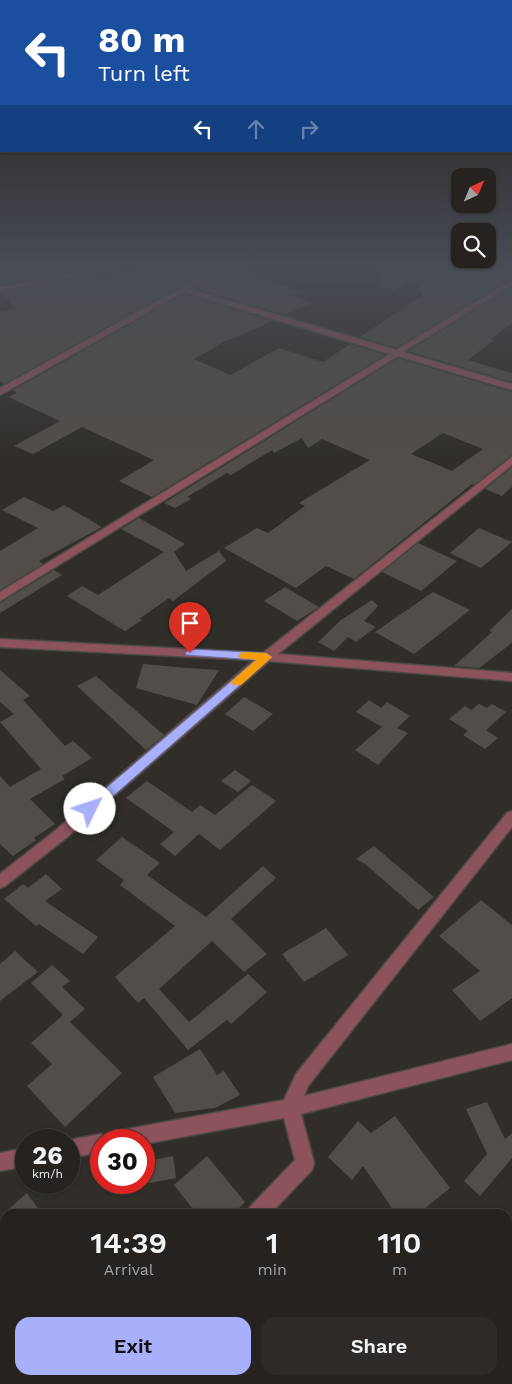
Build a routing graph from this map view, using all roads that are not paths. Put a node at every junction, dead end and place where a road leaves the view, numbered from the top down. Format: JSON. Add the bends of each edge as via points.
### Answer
{"nodes":[{"id":1,"x":109,"y":332,"type":"edge"},
{"id":2,"x":323,"y":332,"type":"edge"},
{"id":3,"x":430,"y":332,"type":"edge"},
{"id":4,"x":395,"y":353,"type":"junction"},
{"id":5,"x":512,"y":387,"type":"edge"},
{"id":6,"x":0,"y":392,"type":"edge"},
{"id":7,"x":512,"y":460,"type":"edge"},
{"id":8,"x":0,"y":597,"type":"edge"},
{"id":9,"x":0,"y":643,"type":"edge"},
{"id":10,"x":266,"y":657,"type":"junction"},
{"id":11,"x":512,"y":677,"type":"edge"},
{"id":12,"x":512,"y":817,"type":"edge"},
{"id":13,"x":0,"y":882,"type":"edge"},
{"id":14,"x":512,"y":1052,"type":"edge"},
{"id":15,"x":290,"y":1108,"type":"junction"},
{"id":16,"x":155,"y":1133,"type":"edge"},
{"id":17,"x":15,"y":1159,"type":"edge"},
{"id":18,"x":0,"y":1162,"type":"edge"},
{"id":19,"x":262,"y":1209,"type":"edge"}],
"edges":[{"from":1,"to":6,"type":"street"},
{"from":2,"to":4,"type":"street"},
{"from":3,"to":4,"type":"street"},
{"from":4,"to":5,"type":"street"},
{"from":4,"to":8,"type":"street"},
{"from":7,"to":10,"type":"street"},
{"from":9,"to":10,"type":"street"},
{"from":10,"to":11,"type":"street"},
{"from":10,"to":13,"type":"street","via":[[61,834]]},
{"from":12,"to":15,"type":"street","via":[[302,1080]]},
{"from":14,"to":15,"type":"street"},
{"from":15,"to":16,"type":"street"},
{"from":15,"to":19,"type":"street","via":[[305,1163]]},
{"from":17,"to":18,"type":"street"}]}
